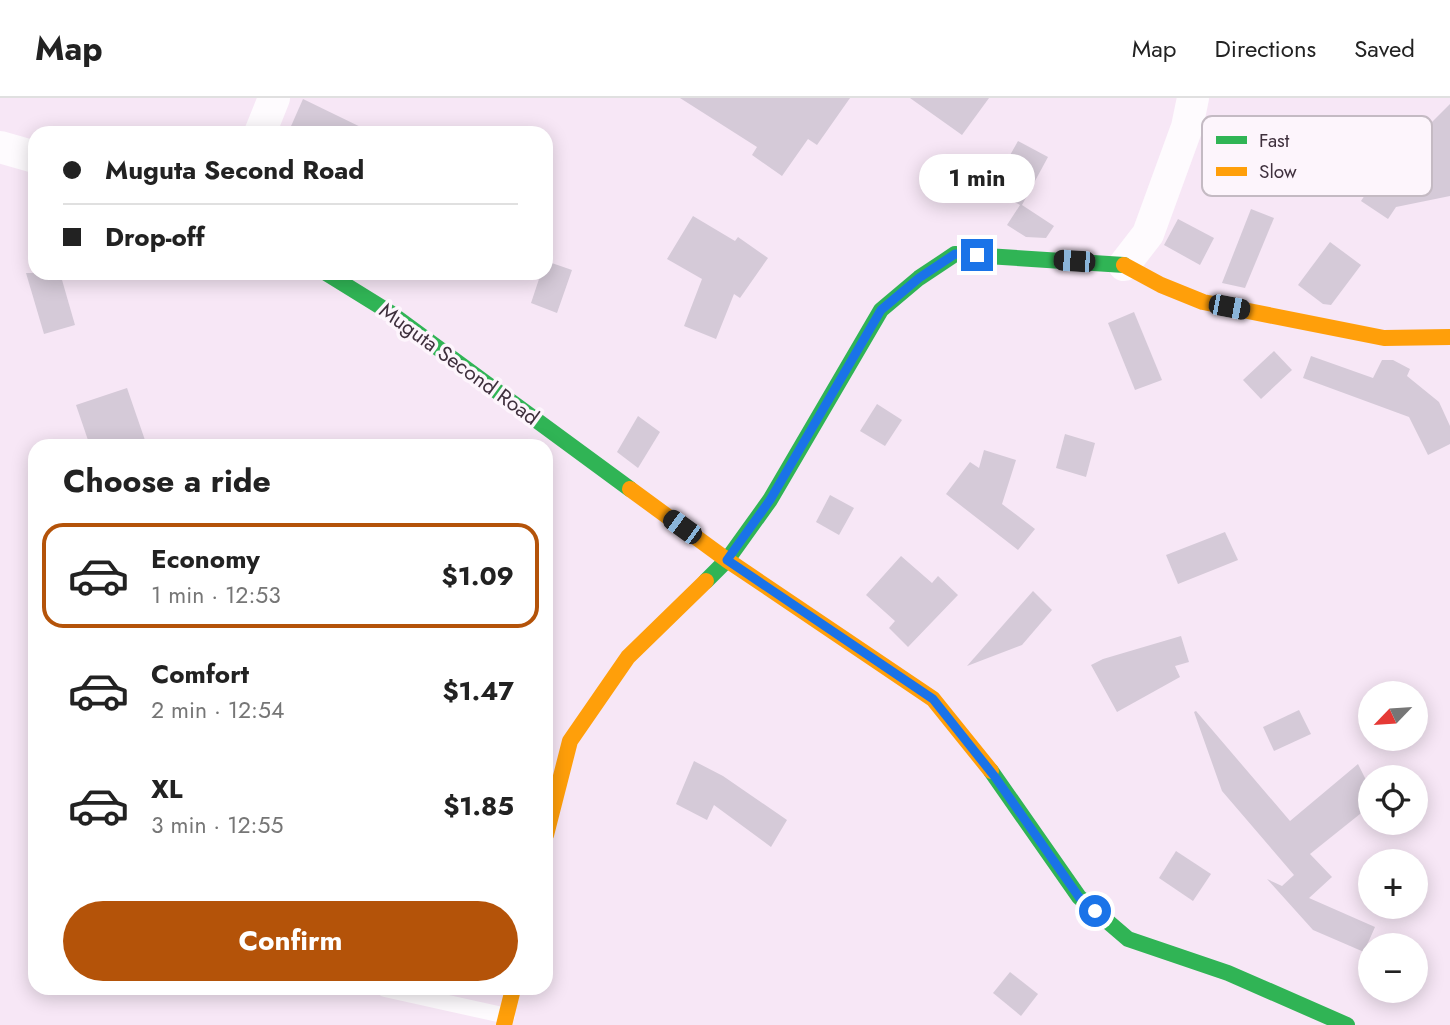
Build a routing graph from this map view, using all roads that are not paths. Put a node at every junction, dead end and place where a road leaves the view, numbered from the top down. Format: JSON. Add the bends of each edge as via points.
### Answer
{"nodes":[{"id":1,"x":274,"y":98,"type":"edge"},
{"id":2,"x":1193,"y":98,"type":"edge"},
{"id":3,"x":263,"y":126,"type":"edge"},
{"id":4,"x":0,"y":147,"type":"edge"},
{"id":5,"x":28,"y":156,"type":"edge"},
{"id":6,"x":1124,"y":265,"type":"junction"},
{"id":7,"x":337,"y":280,"type":"edge"},
{"id":8,"x":1450,"y":337,"type":"edge"},
{"id":9,"x":727,"y":560,"type":"junction"},
{"id":10,"x":553,"y":808,"type":"edge"},
{"id":11,"x":408,"y":995,"type":"edge"},
{"id":12,"x":511,"y":995,"type":"edge"},
{"id":13,"x":505,"y":1020,"type":"edge"},
{"id":14,"x":1347,"y":1025,"type":"edge"}],
"edges":[{"from":1,"to":3,"type":"street"},
{"from":2,"to":6,"type":"street","via":[[1148,234]]},
{"from":4,"to":5,"type":"street"},
{"from":6,"to":8,"type":"street","via":[[1203,302],[1384,338]]},
{"from":6,"to":9,"type":"street","via":[[955,254],[919,278],[881,310],[770,500]]},
{"from":7,"to":9,"type":"street","name":"Muguta Second Road","via":[[389,312]]},
{"from":9,"to":10,"type":"street","via":[[628,657],[570,741]]},
{"from":9,"to":14,"type":"street","name":"Muguta Second Road","via":[[933,699],[995,777],[1079,897],[1128,939],[1228,973]]},
{"from":11,"to":13,"type":"lane"},
{"from":12,"to":13,"type":"street"}]}
